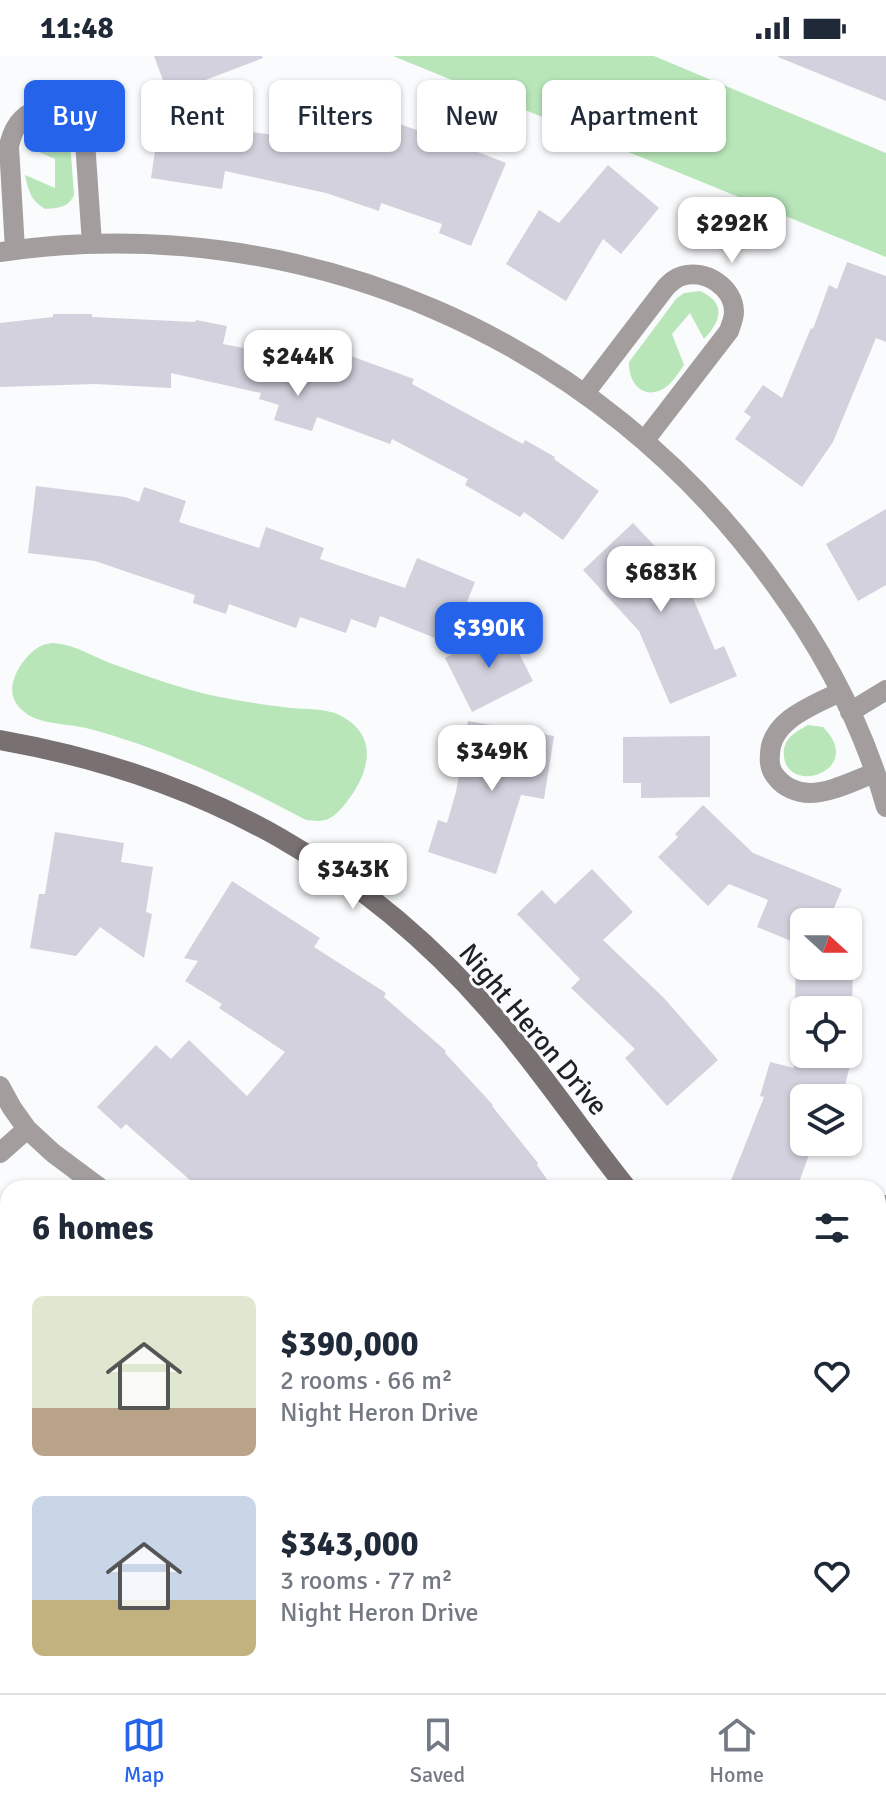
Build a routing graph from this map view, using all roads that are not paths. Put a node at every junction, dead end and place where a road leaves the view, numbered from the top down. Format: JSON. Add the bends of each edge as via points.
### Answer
{"nodes":[{"id":1,"x":92,"y":244,"type":"junction"},
{"id":2,"x":8,"y":251,"type":"edge"},
{"id":3,"x":585,"y":393,"type":"junction"},
{"id":4,"x":645,"y":440,"type":"junction"},
{"id":5,"x":886,"y":690,"type":"edge"},
{"id":6,"x":840,"y":692,"type":"junction"},
{"id":7,"x":850,"y":712,"type":"junction"},
{"id":8,"x":0,"y":742,"type":"edge"},
{"id":9,"x":875,"y":773,"type":"junction"},
{"id":10,"x":886,"y":807,"type":"edge"},
{"id":11,"x":0,"y":1086,"type":"edge"},
{"id":12,"x":27,"y":1129,"type":"junction"},
{"id":13,"x":0,"y":1153,"type":"edge"},
{"id":14,"x":89,"y":1180,"type":"edge"},
{"id":15,"x":621,"y":1180,"type":"edge"}],
"edges":[{"from":1,"to":2,"type":"street"},
{"from":1,"to":2,"type":"street","via":[[85,141],[72,120],[41,109],[28,114],[12,133]]},
{"from":1,"to":3,"type":"street","via":[[211,248],[348,278],[445,313]]},
{"from":3,"to":4,"type":"street"},
{"from":3,"to":4,"type":"street","via":[[674,279],[696,274],[722,285],[735,311],[729,331]]},
{"from":4,"to":6,"type":"street","via":[[716,509],[764,568]]},
{"from":5,"to":7,"type":"street"},
{"from":6,"to":7,"type":"street"},
{"from":6,"to":9,"type":"street","via":[[779,729],[769,752],[772,772],[789,788],[811,793]]},
{"from":7,"to":9,"type":"street"},
{"from":8,"to":15,"type":"street","name":"Night Heron Drive","via":[[91,760],[198,798],[296,847],[376,900],[439,956],[505,1029]]},
{"from":9,"to":10,"type":"street"},
{"from":11,"to":12,"type":"street"},
{"from":12,"to":13,"type":"street"},
{"from":12,"to":14,"type":"street"}]}
